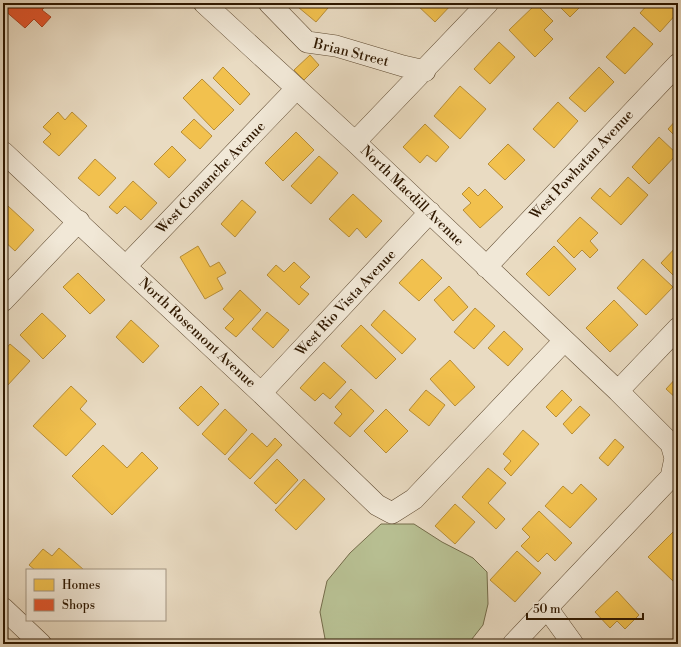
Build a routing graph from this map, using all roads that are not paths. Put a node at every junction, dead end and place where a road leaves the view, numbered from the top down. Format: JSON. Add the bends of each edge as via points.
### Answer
{"nodes":[{"id":1,"x":204,"y":3,"type":"edge"},
{"id":2,"x":270,"y":3,"type":"edge"},
{"id":3,"x":488,"y":3,"type":"edge"},
{"id":4,"x":678,"y":64,"type":"edge"},
{"id":5,"x":425,"y":70,"type":"junction"},
{"id":6,"x":296,"y":89,"type":"junction"},
{"id":7,"x":355,"y":142,"type":"junction"},
{"id":8,"x":3,"y":152,"type":"edge"},
{"id":9,"x":430,"y":212,"type":"junction"},
{"id":10,"x":78,"y":222,"type":"junction"},
{"id":11,"x":126,"y":266,"type":"junction"},
{"id":12,"x":486,"y":266,"type":"junction"},
{"id":13,"x":3,"y":301,"type":"edge"},
{"id":14,"x":678,"y":328,"type":"edge"},
{"id":15,"x":564,"y":341,"type":"junction"},
{"id":16,"x":618,"y":391,"type":"junction"},
{"id":17,"x":261,"y":393,"type":"junction"},
{"id":18,"x":3,"y":608,"type":"edge"},
{"id":19,"x":547,"y":608,"type":"junction"},
{"id":20,"x":41,"y":644,"type":"edge"},
{"id":21,"x":513,"y":644,"type":"edge"},
{"id":22,"x":573,"y":644,"type":"edge"}],
"edges":[{"from":1,"to":6,"type":"street","name":"North Macdill Avenue"},
{"from":2,"to":5,"type":"street","name":"Brian Street","via":[[307,42],[336,46]]},
{"from":3,"to":5,"type":"street"},
{"from":4,"to":12,"type":"street","name":"West Powhatan Avenue"},
{"from":5,"to":7,"type":"street"},
{"from":6,"to":7,"type":"street","name":"North Macdill Avenue"},
{"from":6,"to":11,"type":"street","name":"West Comanche Avenue"},
{"from":7,"to":9,"type":"street","name":"North Macdill Avenue"},
{"from":8,"to":10,"type":"street","name":"North Rosemont Avenue"},
{"from":9,"to":12,"type":"street","name":"North Macdill Avenue"},
{"from":9,"to":17,"type":"street","name":"West Rio Vista Avenue"},
{"from":10,"to":11,"type":"street","name":"North Rosemont Avenue"},
{"from":10,"to":13,"type":"street"},
{"from":11,"to":17,"type":"street","name":"North Rosemont Avenue"},
{"from":12,"to":15,"type":"street","name":"North Macdill Avenue"},
{"from":14,"to":16,"type":"street"},
{"from":15,"to":16,"type":"street","name":"North Macdill Avenue"},
{"from":15,"to":17,"type":"street","name":"North Rosemont Avenue","via":[[414,498],[392,513],[377,505]]},
{"from":16,"to":19,"type":"street","name":"North Macdill Avenue","via":[[670,444],[675,458],[671,478]]},
{"from":18,"to":20,"type":"street"},
{"from":19,"to":21,"type":"street","name":"North Macdill Avenue"},
{"from":19,"to":22,"type":"street"}]}
